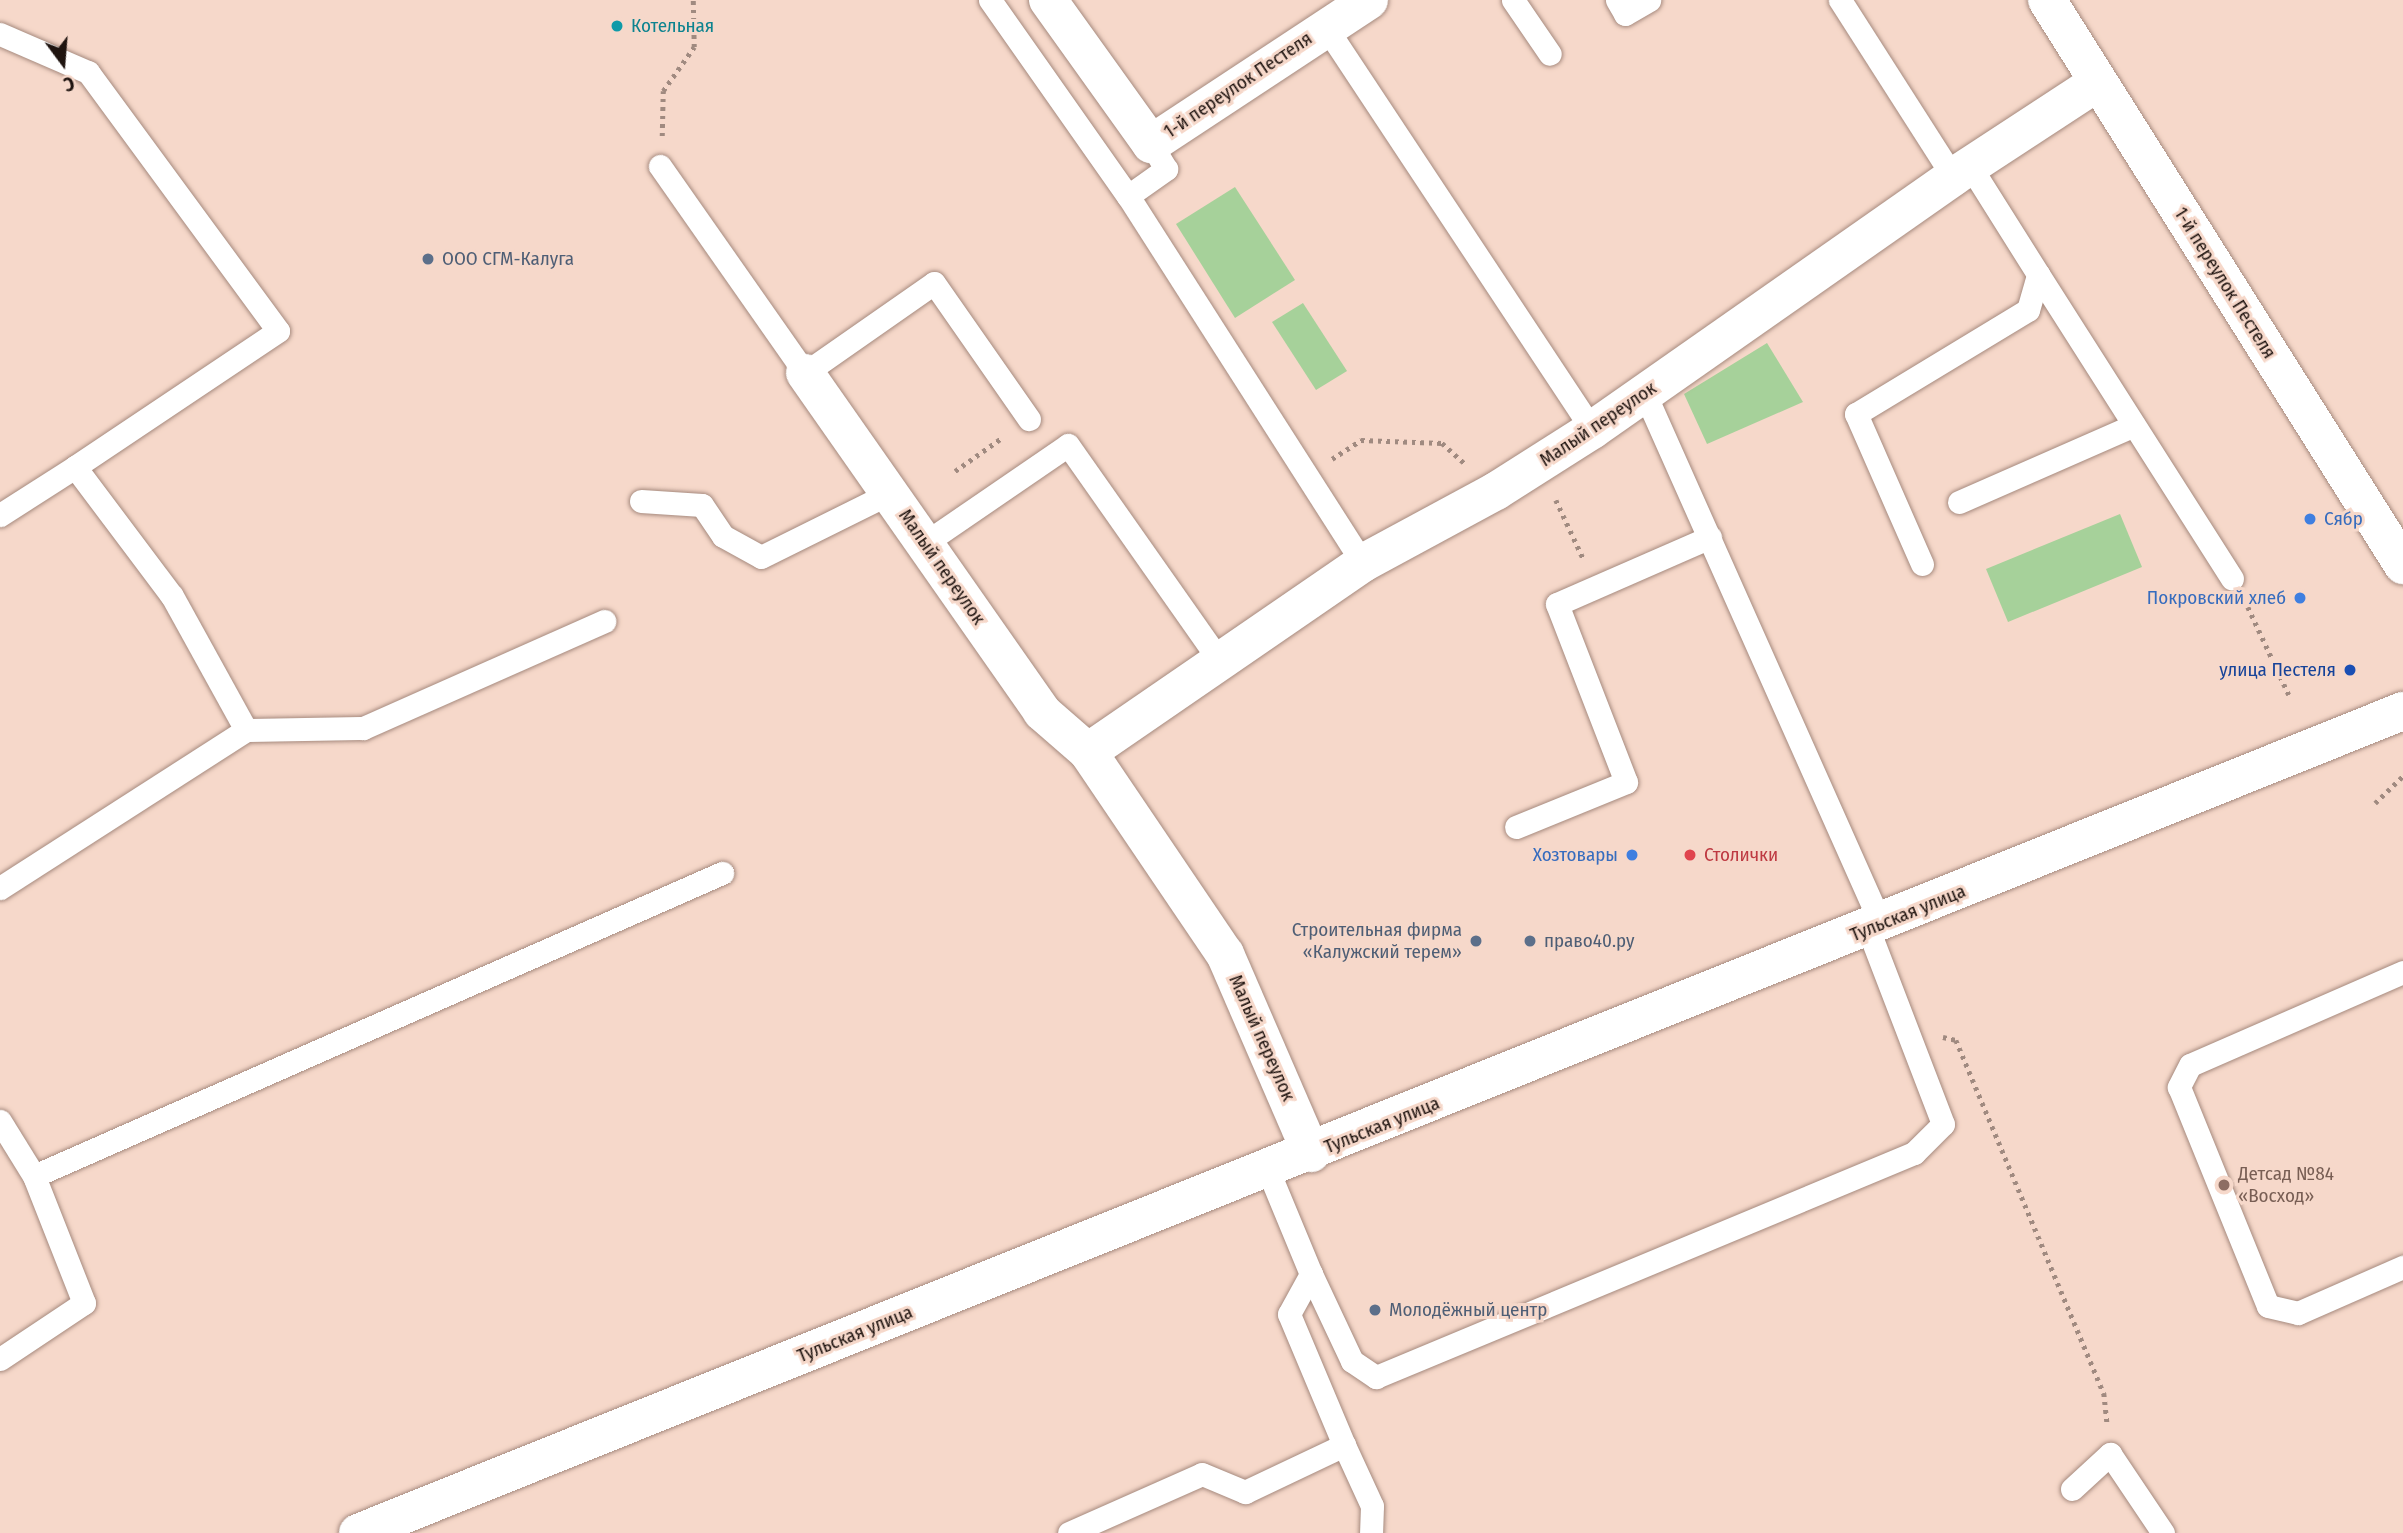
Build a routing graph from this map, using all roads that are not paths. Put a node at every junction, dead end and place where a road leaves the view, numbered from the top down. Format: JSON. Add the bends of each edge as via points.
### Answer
{"nodes":[{"id":1,"x":990,"y":0,"type":"edge"},
{"id":2,"x":1048,"y":0,"type":"edge"},
{"id":3,"x":1368,"y":0,"type":"edge"},
{"id":4,"x":1513,"y":0,"type":"edge"},
{"id":5,"x":1617,"y":0,"type":"edge"},
{"id":6,"x":1649,"y":0,"type":"edge"},
{"id":7,"x":1840,"y":0,"type":"edge"},
{"id":8,"x":2047,"y":0,"type":"edge"},
{"id":9,"x":1325,"y":26,"type":"junction"},
{"id":10,"x":0,"y":34,"type":"edge"},
{"id":11,"x":1550,"y":54,"type":"dead end"},
{"id":12,"x":2098,"y":82,"type":"junction"},
{"id":13,"x":1151,"y":144,"type":"junction"},
{"id":14,"x":660,"y":166,"type":"road end"},
{"id":15,"x":1961,"y":171,"type":"junction"},
{"id":16,"x":1128,"y":196,"type":"junction"},
{"id":17,"x":2038,"y":274,"type":"junction"},
{"id":18,"x":805,"y":373,"type":"junction"},
{"id":19,"x":1644,"y":394,"type":"junction"},
{"id":20,"x":1029,"y":419,"type":"road end"},
{"id":21,"x":2134,"y":425,"type":"junction"},
{"id":22,"x":1592,"y":430,"type":"junction"},
{"id":23,"x":75,"y":467,"type":"junction"},
{"id":24,"x":890,"y":493,"type":"junction"},
{"id":25,"x":642,"y":501,"type":"dead end"},
{"id":26,"x":1959,"y":502,"type":"dead end"},
{"id":27,"x":0,"y":515,"type":"edge"},
{"id":28,"x":1710,"y":537,"type":"junction"},
{"id":29,"x":925,"y":543,"type":"junction"},
{"id":30,"x":1363,"y":563,"type":"junction"},
{"id":31,"x":1922,"y":564,"type":"dead end"},
{"id":32,"x":2403,"y":565,"type":"edge"},
{"id":33,"x":2232,"y":579,"type":"road end"},
{"id":34,"x":604,"y":621,"type":"dead end"},
{"id":35,"x":1220,"y":661,"type":"junction"},
{"id":36,"x":2403,"y":711,"type":"edge"},
{"id":37,"x":246,"y":730,"type":"junction"},
{"id":38,"x":1088,"y":752,"type":"junction"},
{"id":39,"x":1516,"y":827,"type":"dead end"},
{"id":40,"x":722,"y":873,"type":"dead end"},
{"id":41,"x":0,"y":888,"type":"edge"},
{"id":42,"x":1874,"y":926,"type":"junction"},
{"id":43,"x":2403,"y":972,"type":"edge"},
{"id":44,"x":0,"y":1121,"type":"edge"},
{"id":45,"x":1311,"y":1153,"type":"junction"},
{"id":46,"x":1268,"y":1170,"type":"junction"},
{"id":47,"x":34,"y":1176,"type":"junction"},
{"id":48,"x":2403,"y":1267,"type":"edge"},
{"id":49,"x":1311,"y":1274,"type":"junction"},
{"id":50,"x":0,"y":1359,"type":"edge"},
{"id":51,"x":1344,"y":1445,"type":"junction"},
{"id":52,"x":2073,"y":1489,"type":"dead end"},
{"id":53,"x":380,"y":1529,"type":"edge"},
{"id":54,"x":1069,"y":1533,"type":"edge"},
{"id":55,"x":1371,"y":1533,"type":"edge"},
{"id":56,"x":2163,"y":1533,"type":"edge"}],
"edges":[{"from":1,"to":16,"type":"lane"},
{"from":2,"to":13,"type":"street","name":"1-й переулок Пестеля"},
{"from":3,"to":9,"type":"street","name":"1-й переулок Пестеля"},
{"from":4,"to":11,"type":"lane"},
{"from":5,"to":6,"type":"lane","via":[[1625,14]]},
{"from":7,"to":15,"type":"lane"},
{"from":8,"to":12,"type":"street","name":"1-й переулок Пестеля"},
{"from":9,"to":13,"type":"street","name":"1-й переулок Пестеля"},
{"from":9,"to":22,"type":"lane"},
{"from":10,"to":23,"type":"lane","via":[[88,72],[278,331]]},
{"from":12,"to":15,"type":"street","name":"Малый переулок"},
{"from":12,"to":32,"type":"street","name":"1-й переулок Пестеля"},
{"from":13,"to":16,"type":"lane","via":[[1166,169]]},
{"from":14,"to":18,"type":"lane"},
{"from":15,"to":17,"type":"lane"},
{"from":15,"to":19,"type":"street","name":"Малый переулок"},
{"from":16,"to":30,"type":"lane"},
{"from":17,"to":21,"type":"lane"},
{"from":17,"to":31,"type":"lane","via":[[2028,310],[1856,414]]},
{"from":18,"to":20,"type":"lane","via":[[934,283]]},
{"from":18,"to":24,"type":"street","name":"Малый переулок"},
{"from":19,"to":22,"type":"street","name":"Малый переулок"},
{"from":19,"to":28,"type":"lane"},
{"from":21,"to":26,"type":"lane"},
{"from":21,"to":33,"type":"lane"},
{"from":22,"to":30,"type":"street","name":"Малый переулок","via":[[1496,491]]},
{"from":23,"to":27,"type":"lane"},
{"from":23,"to":37,"type":"lane","via":[[172,596]]},
{"from":24,"to":25,"type":"lane","via":[[761,557],[723,536],[702,505]]},
{"from":24,"to":29,"type":"street","name":"Малый переулок"},
{"from":28,"to":39,"type":"lane","via":[[1557,604],[1626,782]]},
{"from":28,"to":42,"type":"lane"},
{"from":29,"to":35,"type":"lane","via":[[1068,445]]},
{"from":29,"to":38,"type":"street","name":"Малый переулок","via":[[1042,712]]},
{"from":30,"to":35,"type":"street","name":"Малый переулок"},
{"from":34,"to":37,"type":"lane","via":[[363,728]]},
{"from":35,"to":38,"type":"street","name":"Малый переулок"},
{"from":36,"to":42,"type":"street","name":"Тульская улица"},
{"from":37,"to":41,"type":"lane"},
{"from":38,"to":45,"type":"street","name":"Малый переулок","via":[[1225,954]]},
{"from":40,"to":47,"type":"lane"},
{"from":42,"to":45,"type":"street","name":"Тульская улица"},
{"from":42,"to":49,"type":"lane","via":[[1902,1024],[1943,1124],[1914,1153],[1376,1377],[1352,1361]]},
{"from":43,"to":48,"type":"lane","via":[[2190,1065],[2179,1087],[2269,1306],[2298,1313]]},
{"from":44,"to":47,"type":"lane"},
{"from":45,"to":46,"type":"street","name":"Тульская улица"},
{"from":46,"to":49,"type":"lane"},
{"from":46,"to":53,"type":"street","name":"Тульская улица"},
{"from":47,"to":50,"type":"lane","via":[[84,1303]]},
{"from":49,"to":51,"type":"lane","via":[[1289,1314]]},
{"from":51,"to":54,"type":"lane","via":[[1245,1492],[1202,1474]]},
{"from":51,"to":55,"type":"lane","via":[[1372,1506]]},
{"from":52,"to":56,"type":"lane","via":[[2110,1454]]}]}
